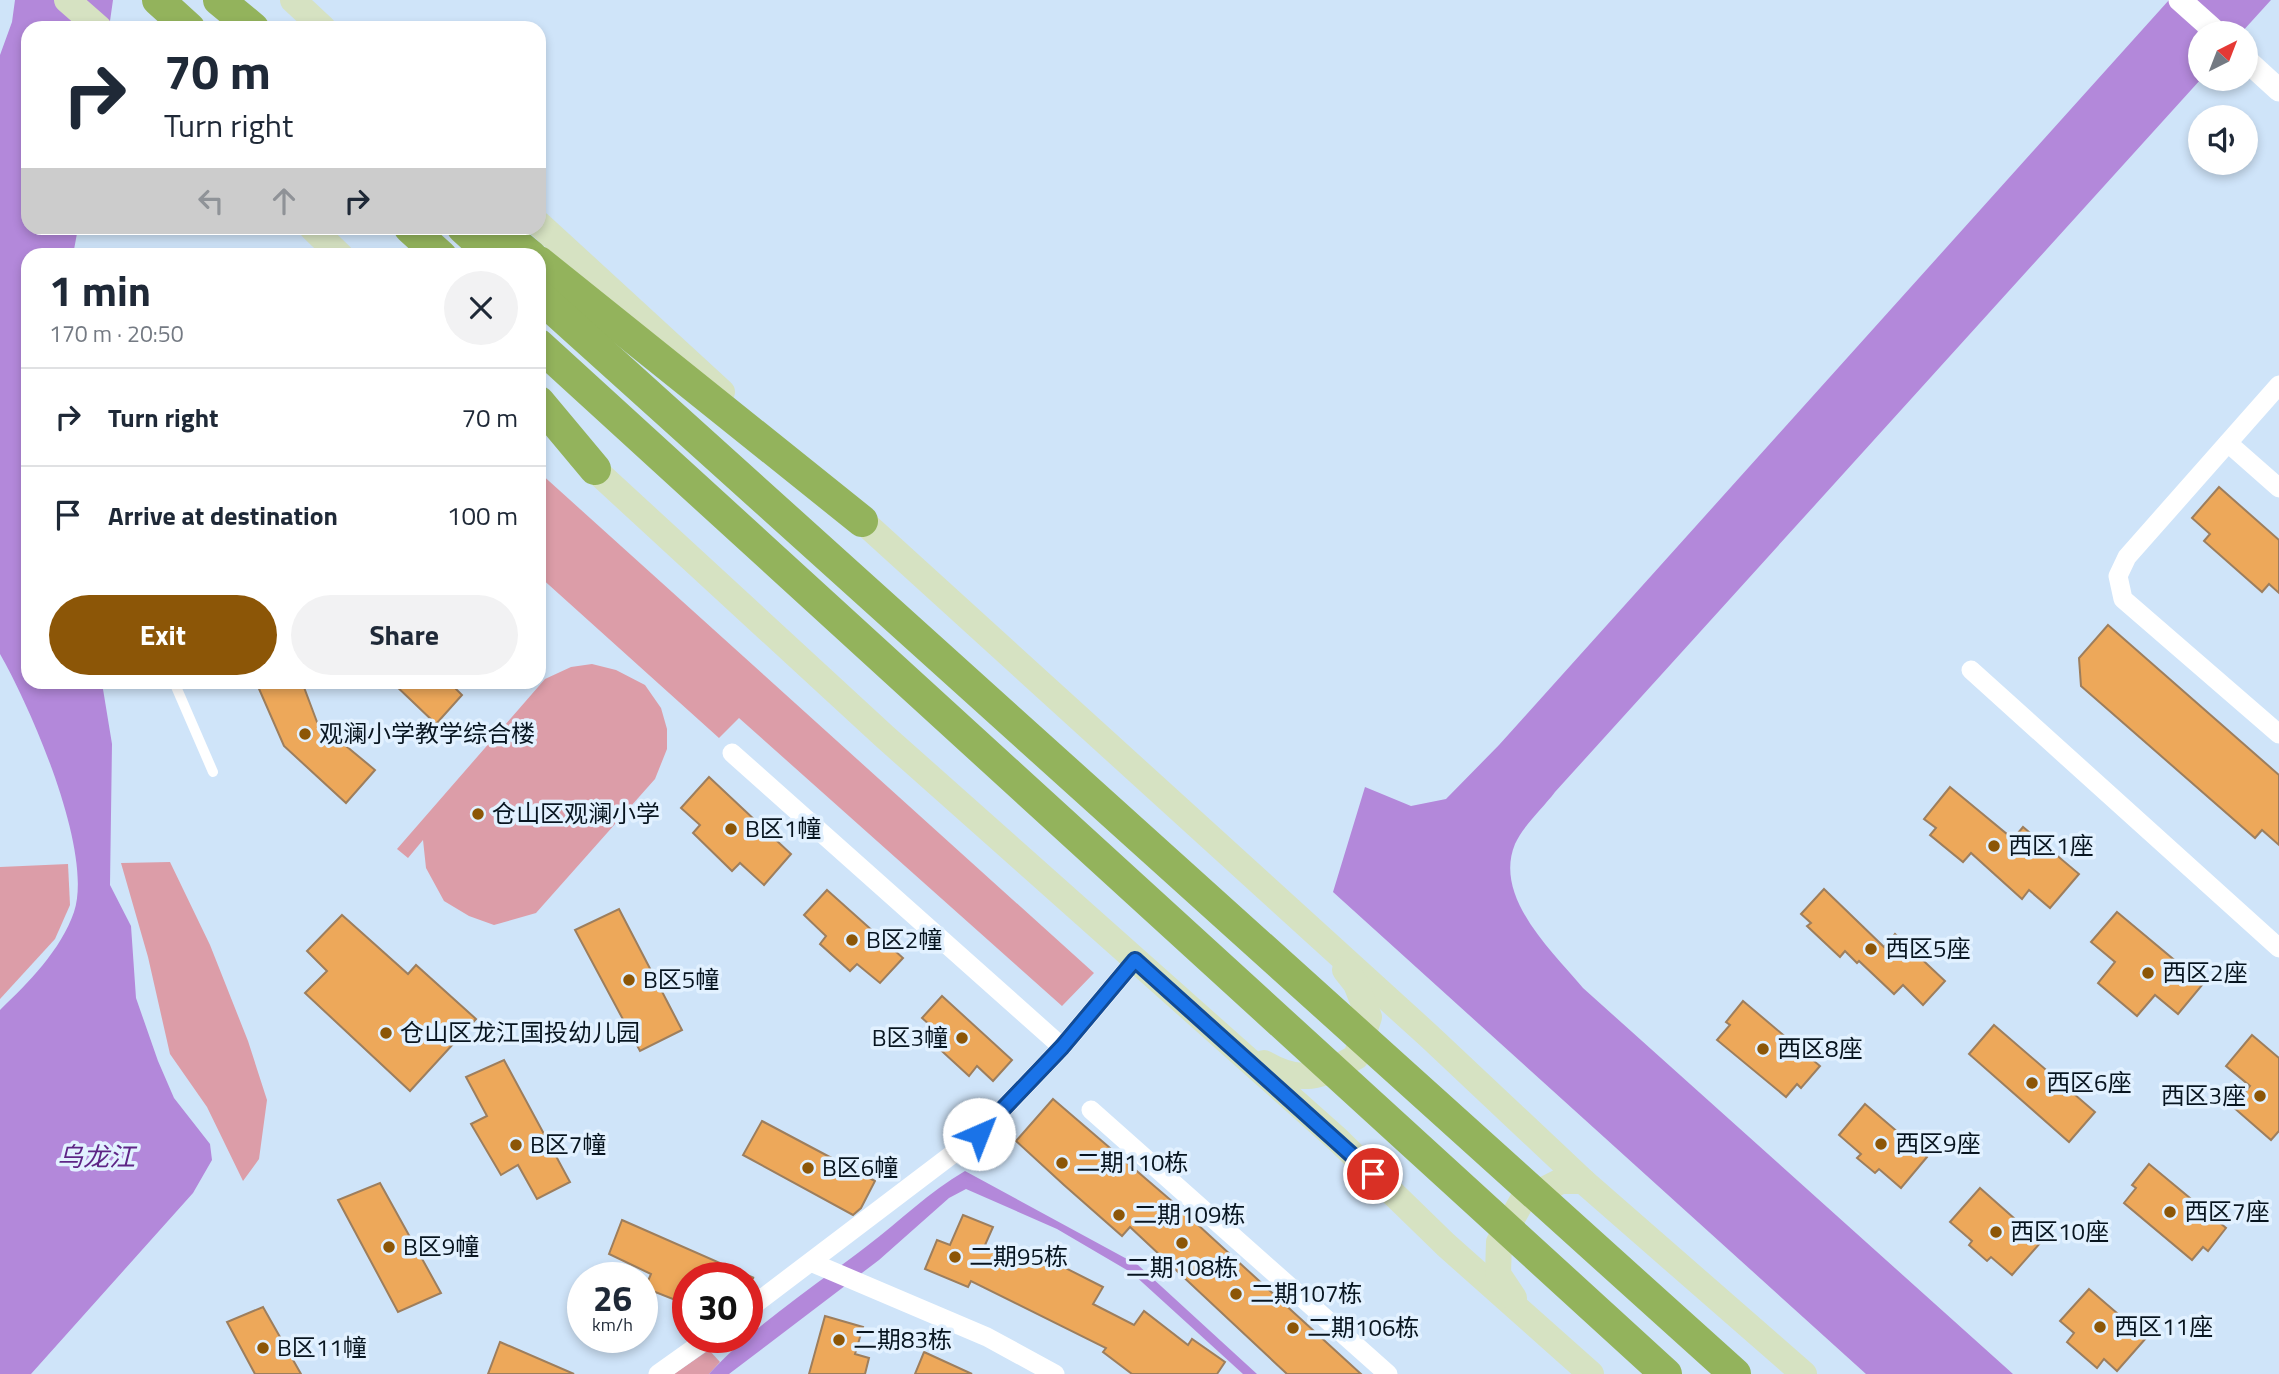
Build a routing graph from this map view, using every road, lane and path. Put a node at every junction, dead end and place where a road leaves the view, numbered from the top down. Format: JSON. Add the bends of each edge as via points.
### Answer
{"nodes":[{"id":1,"x":67,"y":0,"type":"edge"},
{"id":2,"x":158,"y":0,"type":"edge"},
{"id":3,"x":211,"y":0,"type":"edge"},
{"id":4,"x":219,"y":0,"type":"edge"},
{"id":5,"x":293,"y":0,"type":"edge"},
{"id":6,"x":2180,"y":0,"type":"edge"},
{"id":7,"x":91,"y":21,"type":"edge"},
{"id":8,"x":181,"y":21,"type":"edge"},
{"id":9,"x":234,"y":21,"type":"edge"},
{"id":10,"x":244,"y":21,"type":"edge"},
{"id":11,"x":316,"y":21,"type":"edge"},
{"id":12,"x":2204,"y":21,"type":"edge"},
{"id":13,"x":2258,"y":71,"type":"edge"},
{"id":14,"x":2274,"y":85,"type":"edge"},
{"id":15,"x":546,"y":230,"type":"edge"},
{"id":16,"x":319,"y":235,"type":"edge"},
{"id":17,"x":418,"y":235,"type":"edge"},
{"id":18,"x":471,"y":235,"type":"edge"},
{"id":19,"x":506,"y":235,"type":"edge"},
{"id":20,"x":333,"y":248,"type":"edge"},
{"id":21,"x":432,"y":248,"type":"edge"},
{"id":22,"x":485,"y":248,"type":"edge"},
{"id":23,"x":521,"y":248,"type":"edge"},
{"id":24,"x":546,"y":268,"type":"edge"},
{"id":25,"x":546,"y":302,"type":"edge"},
{"id":26,"x":546,"y":351,"type":"edge"},
{"id":27,"x":2279,"y":385,"type":"edge"},
{"id":28,"x":546,"y":410,"type":"edge"},
{"id":29,"x":546,"y":428,"type":"edge"},
{"id":30,"x":2228,"y":443,"type":"junction"},
{"id":31,"x":595,"y":469,"type":"junction"},
{"id":32,"x":2279,"y":488,"type":"edge"},
{"id":33,"x":862,"y":521,"type":"junction"},
{"id":34,"x":1971,"y":670,"type":"dead end"},
{"id":35,"x":177,"y":689,"type":"edge"},
{"id":36,"x":2279,"y":734,"type":"edge"},
{"id":37,"x":732,"y":753,"type":"dead end"},
{"id":38,"x":213,"y":772,"type":"dead end"},
{"id":39,"x":1323,"y":941,"type":"junction"},
{"id":40,"x":2279,"y":948,"type":"edge"},
{"id":41,"x":1135,"y":960,"type":"junction"},
{"id":42,"x":1232,"y":1045,"type":"junction"},
{"id":43,"x":1062,"y":1047,"type":"junction"},
{"id":44,"x":1091,"y":1110,"type":"dead end"},
{"id":45,"x":1583,"y":1181,"type":"junction"},
{"id":46,"x":822,"y":1266,"type":"junction"},
{"id":47,"x":763,"y":1301,"type":"edge"},
{"id":48,"x":1528,"y":1317,"type":"junction"},
{"id":49,"x":688,"y":1353,"type":"edge"},
{"id":50,"x":1047,"y":1372,"type":"edge"},
{"id":51,"x":658,"y":1374,"type":"edge"},
{"id":52,"x":1388,"y":1374,"type":"edge"},
{"id":53,"x":1591,"y":1374,"type":"edge"},
{"id":54,"x":1666,"y":1374,"type":"edge"},
{"id":55,"x":1735,"y":1374,"type":"edge"},
{"id":56,"x":1804,"y":1374,"type":"edge"}],
"edges":[{"from":1,"to":7,"type":"main road"},
{"from":2,"to":8,"type":"highway"},
{"from":3,"to":9,"type":"highway"},
{"from":4,"to":10,"type":"highway"},
{"from":5,"to":11,"type":"main road"},
{"from":6,"to":12,"type":"street"},
{"from":13,"to":14,"type":"street"},
{"from":15,"to":33,"type":"main road"},
{"from":16,"to":20,"type":"main road"},
{"from":17,"to":21,"type":"highway"},
{"from":18,"to":22,"type":"highway"},
{"from":19,"to":23,"type":"highway"},
{"from":24,"to":33,"type":"highway"},
{"from":25,"to":55,"type":"highway"},
{"from":26,"to":54,"type":"highway"},
{"from":27,"to":30,"type":"street"},
{"from":28,"to":31,"type":"highway"},
{"from":29,"to":31,"type":"main road"},
{"from":30,"to":32,"type":"street"},
{"from":30,"to":36,"type":"street","via":[[2127,556],[2118,576],[2123,599]]},
{"from":31,"to":41,"type":"main road"},
{"from":33,"to":39,"type":"main road"},
{"from":34,"to":40,"type":"street"},
{"from":35,"to":38,"type":"lane"},
{"from":37,"to":43,"type":"street"},
{"from":39,"to":42,"type":"main road","via":[[1356,984],[1370,1017],[1356,1057],[1322,1076],[1287,1076]]},
{"from":39,"to":45,"type":"main road"},
{"from":41,"to":42,"type":"main road"},
{"from":41,"to":43,"type":"street"},
{"from":42,"to":48,"type":"main road"},
{"from":43,"to":46,"type":"street","via":[[979,1134]]},
{"from":44,"to":52,"type":"street"},
{"from":45,"to":48,"type":"main road","via":[[1561,1181],[1522,1201],[1499,1242],[1498,1274]]},
{"from":45,"to":56,"type":"main road"},
{"from":46,"to":47,"type":"street"},
{"from":46,"to":50,"type":"street","via":[[987,1337]]},
{"from":48,"to":53,"type":"main road"},
{"from":49,"to":51,"type":"street"}]}
